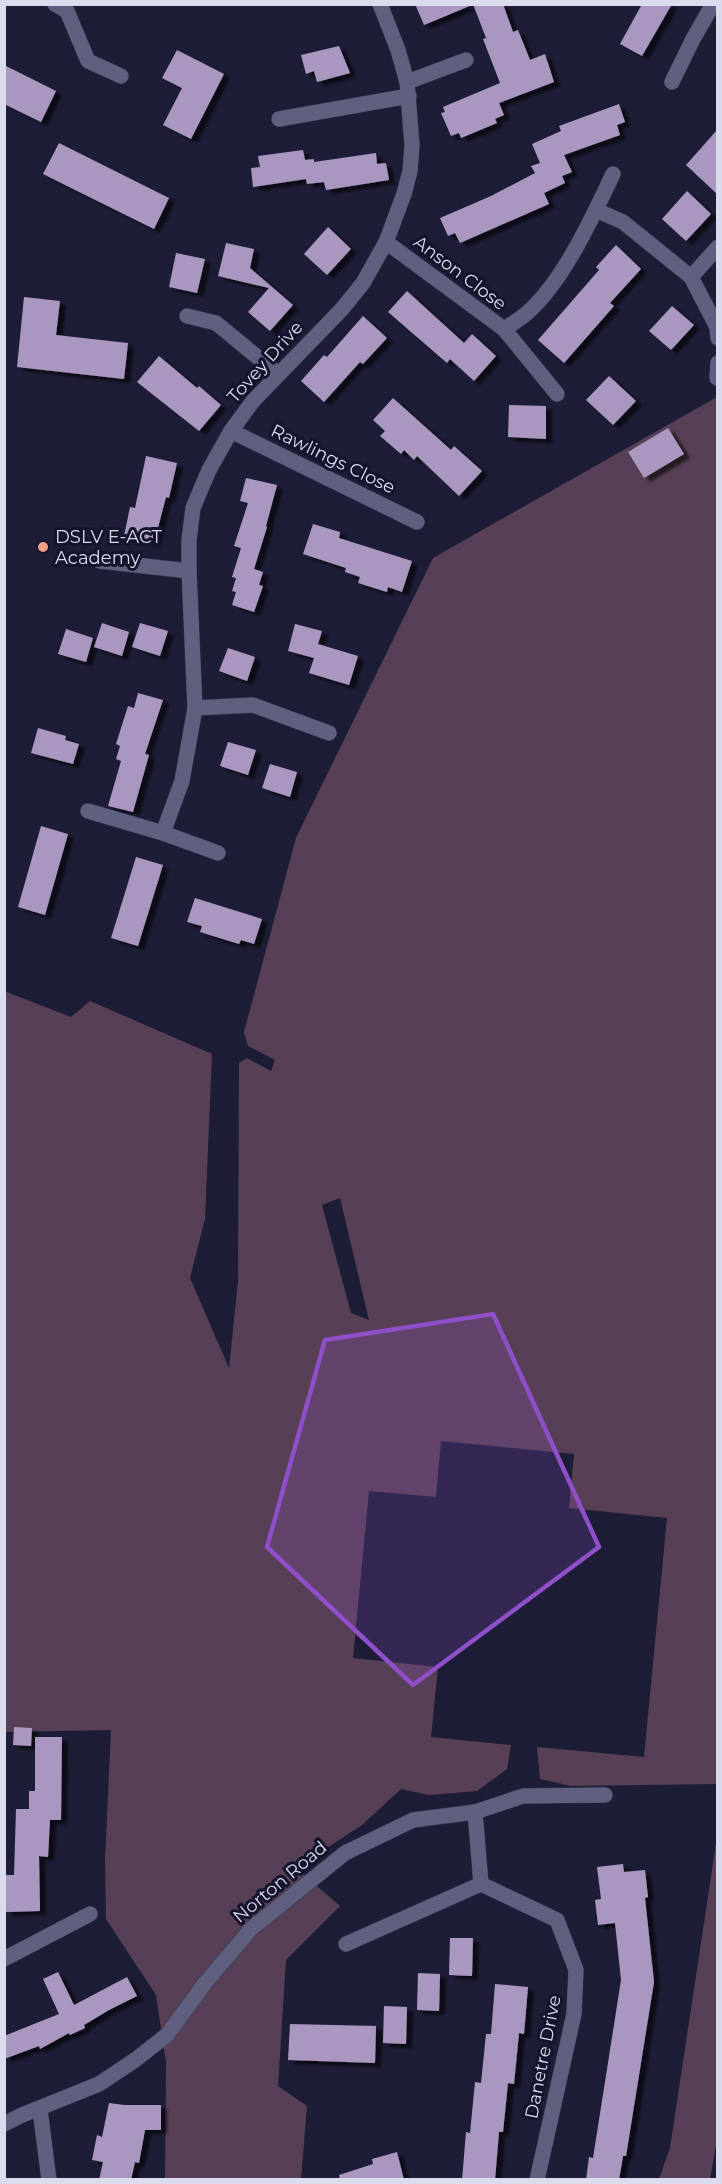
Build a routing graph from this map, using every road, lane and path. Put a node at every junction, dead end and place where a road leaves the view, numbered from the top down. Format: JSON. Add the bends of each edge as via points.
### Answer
{"nodes":[{"id":1,"x":55,"y":4,"type":"edge"},
{"id":2,"x":380,"y":4,"type":"edge"},
{"id":3,"x":713,"y":4,"type":"edge"},
{"id":4,"x":466,"y":60,"type":"dead end"},
{"id":5,"x":121,"y":76,"type":"dead end"},
{"id":6,"x":672,"y":82,"type":"dead end"},
{"id":7,"x":408,"y":89,"type":"junction"},
{"id":8,"x":279,"y":119,"type":"dead end"},
{"id":9,"x":613,"y":174,"type":"dead end"},
{"id":10,"x":596,"y":210,"type":"junction"},
{"id":11,"x":386,"y":242,"type":"junction"},
{"id":12,"x":717,"y":247,"type":"edge"},
{"id":13,"x":691,"y":277,"type":"junction"},
{"id":14,"x":187,"y":316,"type":"dead end"},
{"id":15,"x":504,"y":330,"type":"junction"},
{"id":16,"x":717,"y":338,"type":"edge"},
{"id":17,"x":717,"y":363,"type":"edge"},
{"id":18,"x":278,"y":374,"type":"junction"},
{"id":19,"x":717,"y":378,"type":"edge"},
{"id":20,"x":557,"y":394,"type":"dead end"},
{"id":21,"x":231,"y":431,"type":"junction"},
{"id":22,"x":417,"y":522,"type":"dead end"},
{"id":23,"x":100,"y":561,"type":"dead end"},
{"id":24,"x":189,"y":571,"type":"junction"},
{"id":25,"x":195,"y":708,"type":"junction"},
{"id":26,"x":329,"y":733,"type":"dead end"},
{"id":27,"x":88,"y":811,"type":"dead end"},
{"id":28,"x":163,"y":833,"type":"junction"},
{"id":29,"x":218,"y":853,"type":"dead end"},
{"id":30,"x":605,"y":1795,"type":"dead end"},
{"id":31,"x":475,"y":1812,"type":"junction"},
{"id":32,"x":481,"y":1884,"type":"junction"},
{"id":33,"x":90,"y":1914,"type":"dead end"},
{"id":34,"x":345,"y":1944,"type":"dead end"},
{"id":35,"x":4,"y":1959,"type":"edge"},
{"id":36,"x":40,"y":2109,"type":"junction"},
{"id":37,"x":4,"y":2124,"type":"edge"},
{"id":38,"x":49,"y":2180,"type":"edge"},
{"id":39,"x":537,"y":2180,"type":"edge"}],
"edges":[{"from":1,"to":5,"type":"street","via":[[67,11],[88,61]]},
{"from":2,"to":7,"type":"street","name":"Tovey Drive"},
{"from":3,"to":6,"type":"street"},
{"from":4,"to":7,"type":"street"},
{"from":7,"to":8,"type":"street"},
{"from":7,"to":11,"type":"street","name":"Tovey Drive","via":[[412,122],[410,171]]},
{"from":9,"to":10,"type":"street","name":"Anson Close"},
{"from":10,"to":13,"type":"street","via":[[623,222]]},
{"from":10,"to":15,"type":"street","name":"Anson Close","via":[[556,279],[528,312]]},
{"from":11,"to":15,"type":"street","name":"Anson Close"},
{"from":11,"to":18,"type":"street","name":"Tovey Drive","via":[[363,283],[342,309]]},
{"from":12,"to":13,"type":"street"},
{"from":13,"to":16,"type":"street","via":[[717,327]]},
{"from":14,"to":18,"type":"street","via":[[216,323]]},
{"from":15,"to":20,"type":"street"},
{"from":17,"to":19,"type":"street"},
{"from":18,"to":21,"type":"street","name":"Tovey Drive"},
{"from":21,"to":22,"type":"street","name":"Rawlings Close"},
{"from":21,"to":24,"type":"street","name":"Tovey Drive","via":[[193,508]]},
{"from":23,"to":24,"type":"street"},
{"from":24,"to":25,"type":"street","name":"Tovey Drive"},
{"from":25,"to":26,"type":"street","via":[[253,705]]},
{"from":25,"to":28,"type":"street","name":"Tovey Drive","via":[[182,781]]},
{"from":27,"to":28,"type":"street"},
{"from":28,"to":29,"type":"street"},
{"from":30,"to":31,"type":"street","name":"Norton Road","via":[[523,1796]]},
{"from":31,"to":32,"type":"street"},
{"from":31,"to":36,"type":"street","name":"Norton Road","via":[[413,1820],[345,1853],[251,1929],[167,2035],[99,2084]]},
{"from":32,"to":34,"type":"street"},
{"from":32,"to":39,"type":"street","name":"Danetre Drive","via":[[557,1920],[576,1970],[574,2014]]},
{"from":33,"to":35,"type":"street"},
{"from":36,"to":37,"type":"street","name":"Norton Road"},
{"from":36,"to":38,"type":"street"}]}
